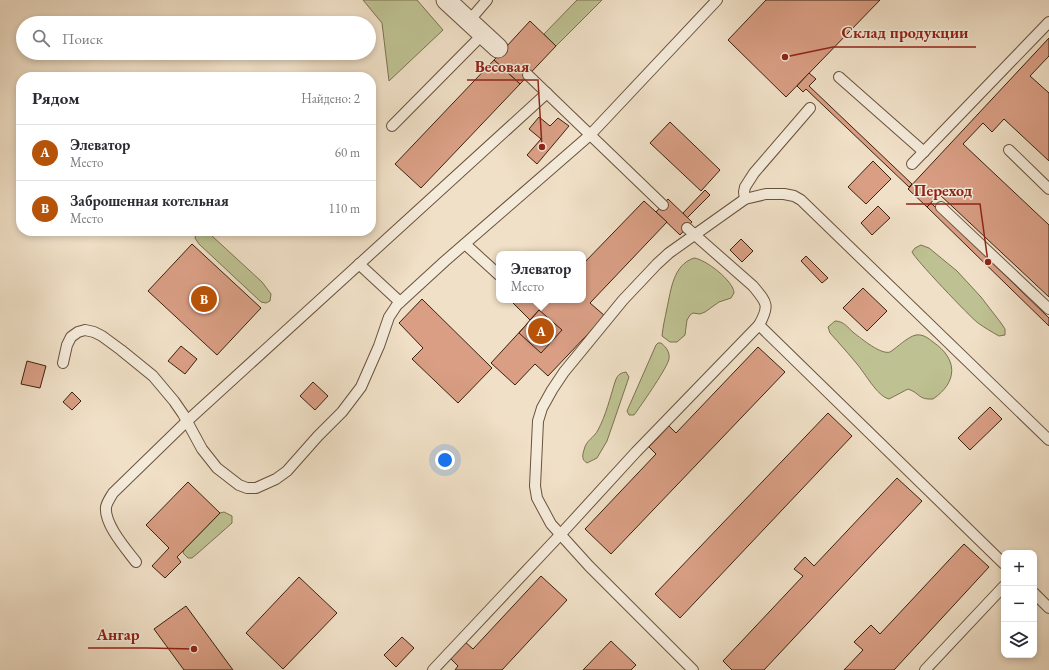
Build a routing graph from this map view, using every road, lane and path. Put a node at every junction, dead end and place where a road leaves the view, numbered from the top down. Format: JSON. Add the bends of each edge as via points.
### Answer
{"nodes":[{"id":1,"x":446,"y":0,"type":"edge"},
{"id":2,"x":488,"y":0,"type":"edge"},
{"id":3,"x":717,"y":0,"type":"edge"},
{"id":4,"x":469,"y":21,"type":"junction"},
{"id":5,"x":1049,"y":22,"type":"edge"},
{"id":6,"x":483,"y":34,"type":"junction"},
{"id":7,"x":498,"y":48,"type":"dead end"},
{"id":8,"x":528,"y":75,"type":"dead end"},
{"id":9,"x":839,"y":77,"type":"dead end"},
{"id":10,"x":547,"y":93,"type":"junction"},
{"id":11,"x":810,"y":108,"type":"dead end"},
{"id":12,"x":392,"y":126,"type":"dead end"},
{"id":13,"x":590,"y":135,"type":"junction"},
{"id":14,"x":1009,"y":150,"type":"dead end"},
{"id":15,"x":924,"y":152,"type":"junction"},
{"id":16,"x":912,"y":164,"type":"dead end"},
{"id":17,"x":1049,"y":189,"type":"edge"},
{"id":18,"x":745,"y":199,"type":"junction"},
{"id":19,"x":663,"y":205,"type":"dead end"},
{"id":20,"x":941,"y":206,"type":"dead end"},
{"id":21,"x":687,"y":228,"type":"dead end"},
{"id":22,"x":695,"y":235,"type":"junction"},
{"id":23,"x":465,"y":244,"type":"junction"},
{"id":24,"x":359,"y":264,"type":"junction"},
{"id":25,"x":496,"y":272,"type":"edge"},
{"id":26,"x":400,"y":302,"type":"junction"},
{"id":27,"x":1049,"y":308,"type":"edge"},
{"id":28,"x":759,"y":325,"type":"junction"},
{"id":29,"x":63,"y":363,"type":"dead end"},
{"id":30,"x":186,"y":422,"type":"junction"},
{"id":31,"x":1049,"y":440,"type":"edge"},
{"id":32,"x":560,"y":535,"type":"junction"},
{"id":33,"x":1001,"y":561,"type":"edge"},
{"id":34,"x":136,"y":562,"type":"dead end"},
{"id":35,"x":1001,"y":589,"type":"edge"},
{"id":36,"x":1037,"y":597,"type":"edge"},
{"id":37,"x":1049,"y":608,"type":"edge"},
{"id":38,"x":433,"y":670,"type":"edge"},
{"id":39,"x":693,"y":670,"type":"edge"},
{"id":40,"x":925,"y":670,"type":"edge"}],
"edges":[{"from":1,"to":4,"type":"street"},
{"from":2,"to":4,"type":"lane"},
{"from":3,"to":13,"type":"lane"},
{"from":4,"to":6,"type":"street"},
{"from":5,"to":15,"type":"lane"},
{"from":6,"to":7,"type":"street"},
{"from":6,"to":12,"type":"lane"},
{"from":8,"to":10,"type":"lane"},
{"from":9,"to":15,"type":"lane"},
{"from":10,"to":13,"type":"lane"},
{"from":10,"to":24,"type":"lane"},
{"from":11,"to":18,"type":"lane","via":[[754,173],[745,187]]},
{"from":13,"to":19,"type":"lane"},
{"from":13,"to":23,"type":"lane"},
{"from":14,"to":17,"type":"lane"},
{"from":15,"to":16,"type":"lane"},
{"from":18,"to":22,"type":"lane"},
{"from":18,"to":31,"type":"lane","via":[[766,194],[784,194],[801,200]]},
{"from":20,"to":27,"type":"lane"},
{"from":21,"to":22,"type":"lane"},
{"from":22,"to":28,"type":"lane","via":[[753,286],[766,302],[766,313]]},
{"from":22,"to":32,"type":"lane","via":[[669,253],[623,300],[564,372],[542,408],[538,421],[535,486],[543,511]]},
{"from":23,"to":25,"type":"lane"},
{"from":23,"to":26,"type":"lane"},
{"from":24,"to":26,"type":"lane"},
{"from":24,"to":30,"type":"lane"},
{"from":26,"to":30,"type":"lane","via":[[389,317],[361,387],[342,412],[276,480],[256,488],[240,485],[217,468]]},
{"from":28,"to":32,"type":"lane"},
{"from":28,"to":33,"type":"lane"},
{"from":29,"to":30,"type":"lane","via":[[71,337],[85,330],[94,332],[153,376],[174,401]]},
{"from":30,"to":34,"type":"lane","via":[[123,482],[108,501],[106,509],[113,530]]},
{"from":32,"to":38,"type":"lane"},
{"from":32,"to":39,"type":"lane"},
{"from":35,"to":40,"type":"lane"},
{"from":36,"to":37,"type":"lane"}]}
